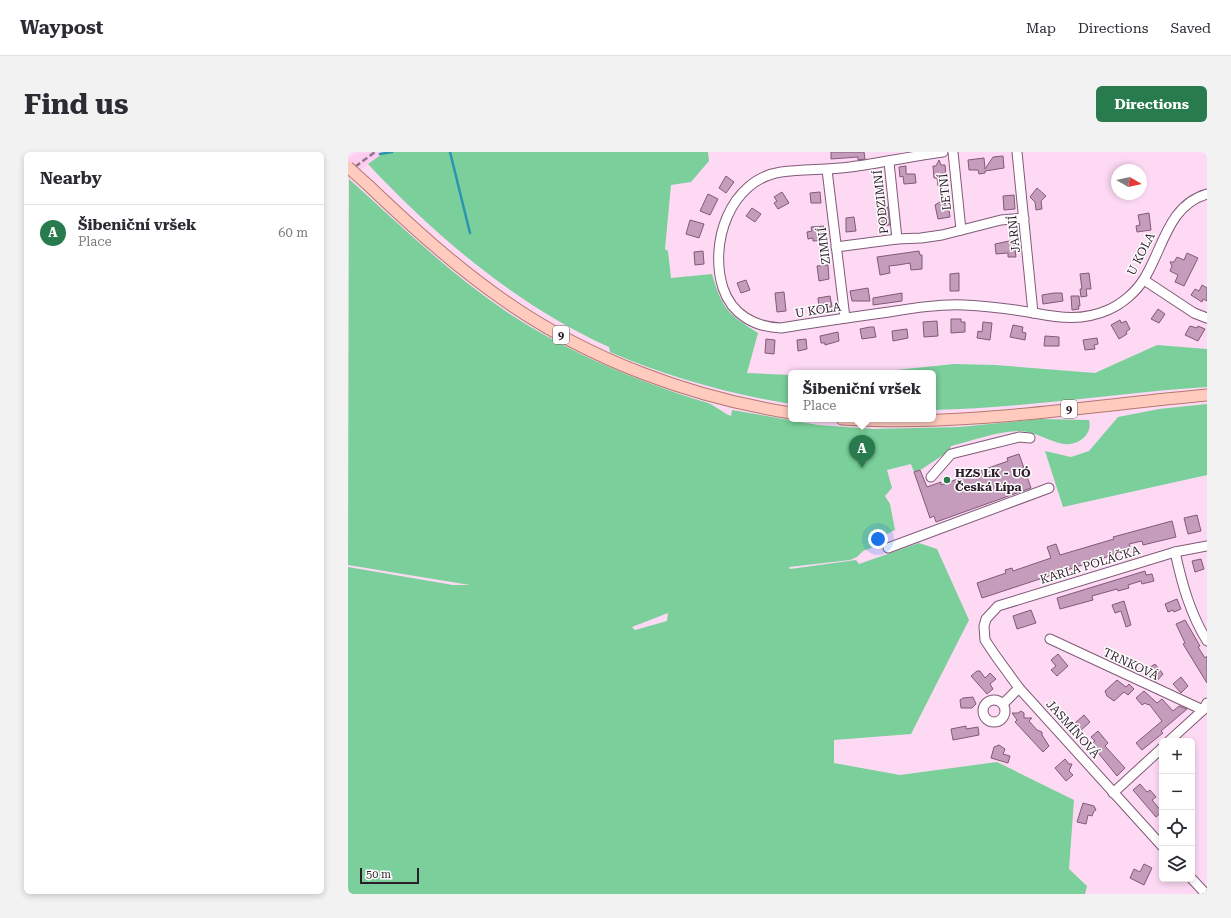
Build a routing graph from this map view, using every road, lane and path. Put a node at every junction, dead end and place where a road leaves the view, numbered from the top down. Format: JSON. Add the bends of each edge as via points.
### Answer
{"nodes":[{"id":1,"x":943,"y":152,"type":"edge"},
{"id":2,"x":953,"y":152,"type":"edge"},
{"id":3,"x":1017,"y":152,"type":"edge"},
{"id":4,"x":921,"y":153,"type":"edge"},
{"id":5,"x":889,"y":162,"type":"junction"},
{"id":6,"x":348,"y":167,"type":"edge"},
{"id":7,"x":827,"y":170,"type":"junction"},
{"id":8,"x":1207,"y":194,"type":"edge"},
{"id":9,"x":1024,"y":218,"type":"junction"},
{"id":10,"x":962,"y":230,"type":"junction"},
{"id":11,"x":897,"y":239,"type":"junction"},
{"id":12,"x":836,"y":247,"type":"junction"},
{"id":13,"x":1144,"y":280,"type":"junction"},
{"id":14,"x":1033,"y":313,"type":"junction"},
{"id":15,"x":845,"y":318,"type":"junction"},
{"id":16,"x":1207,"y":318,"type":"edge"},
{"id":17,"x":1207,"y":395,"type":"edge"},
{"id":18,"x":788,"y":412,"type":"edge"},
{"id":19,"x":936,"y":420,"type":"edge"},
{"id":20,"x":1030,"y":438,"type":"dead end"},
{"id":21,"x":931,"y":477,"type":"dead end"},
{"id":22,"x":1049,"y":488,"type":"dead end"},
{"id":23,"x":1207,"y":546,"type":"edge"},
{"id":24,"x":888,"y":548,"type":"dead end"},
{"id":25,"x":1175,"y":552,"type":"junction"},
{"id":26,"x":986,"y":620,"type":"joint"},
{"id":27,"x":1050,"y":639,"type":"dead end"},
{"id":28,"x":1207,"y":641,"type":"edge"},
{"id":29,"x":1019,"y":688,"type":"junction"},
{"id":30,"x":1003,"y":704,"type":"dead end"},
{"id":31,"x":1205,"y":707,"type":"edge"},
{"id":32,"x":1172,"y":738,"type":"edge"},
{"id":33,"x":1159,"y":751,"type":"edge"},
{"id":34,"x":1113,"y":793,"type":"junction"},
{"id":35,"x":1159,"y":843,"type":"edge"},
{"id":36,"x":1198,"y":890,"type":"edge"},
{"id":37,"x":1206,"y":894,"type":"edge"}],
"edges":[{"from":1,"to":4,"type":"street","name":"U KOLA"},
{"from":2,"to":10,"type":"street","name":"LETNÍ"},
{"from":3,"to":9,"type":"street","name":"JARNÍ"},
{"from":4,"to":5,"type":"street","name":"U KOLA"},
{"from":5,"to":7,"type":"street","name":"U KOLA"},
{"from":5,"to":11,"type":"street","name":"PODZIMNÍ"},
{"from":6,"to":18,"type":"main road","number":"9","bridge":true,"via":[[460,268],[506,301],[565,337],[616,362],[670,383],[724,399]]},
{"from":7,"to":12,"type":"street","name":"ZIMNÍ"},
{"from":7,"to":15,"type":"street","name":"U KOLA","via":[[780,172],[747,190],[736,201],[726,217],[720,240],[721,276],[725,294],[731,304],[740,315],[753,323],[781,328]]},
{"from":8,"to":13,"type":"street","name":"U KOLA","via":[[1186,206],[1171,223]]},
{"from":9,"to":10,"type":"street","via":[[1001,220]]},
{"from":9,"to":14,"type":"street","name":"JARNÍ"},
{"from":10,"to":11,"type":"street","via":[[921,238]]},
{"from":11,"to":12,"type":"street"},
{"from":12,"to":15,"type":"street","name":"ZIMNÍ"},
{"from":13,"to":14,"type":"street","name":"U KOLA","via":[[1121,302],[1092,316],[1074,319],[1052,318]]},
{"from":13,"to":16,"type":"street","via":[[1194,313]]},
{"from":14,"to":15,"type":"street","name":"U KOLA","via":[[964,305],[930,306]]},
{"from":17,"to":19,"type":"main road","number":"9"},
{"from":20,"to":21,"type":"street","via":[[1013,438],[951,454]]},
{"from":22,"to":24,"type":"street"},
{"from":23,"to":25,"type":"street","name":"KARLA POLÁČKA"},
{"from":25,"to":26,"type":"street","name":"KARLA POLÁČKA","via":[[998,606]]},
{"from":25,"to":28,"type":"street","via":[[1185,594]]},
{"from":26,"to":29,"type":"street","name":"JASMÍNOVÁ","via":[[985,640]]},
{"from":27,"to":31,"type":"street","name":"TRNKOVÁ"},
{"from":29,"to":30,"type":"street"},
{"from":29,"to":34,"type":"street","name":"JASMÍNOVÁ"},
{"from":31,"to":32,"type":"street"},
{"from":33,"to":34,"type":"street"},
{"from":34,"to":35,"type":"street","name":"JASMÍNOVÁ"},
{"from":36,"to":37,"type":"street"}]}
